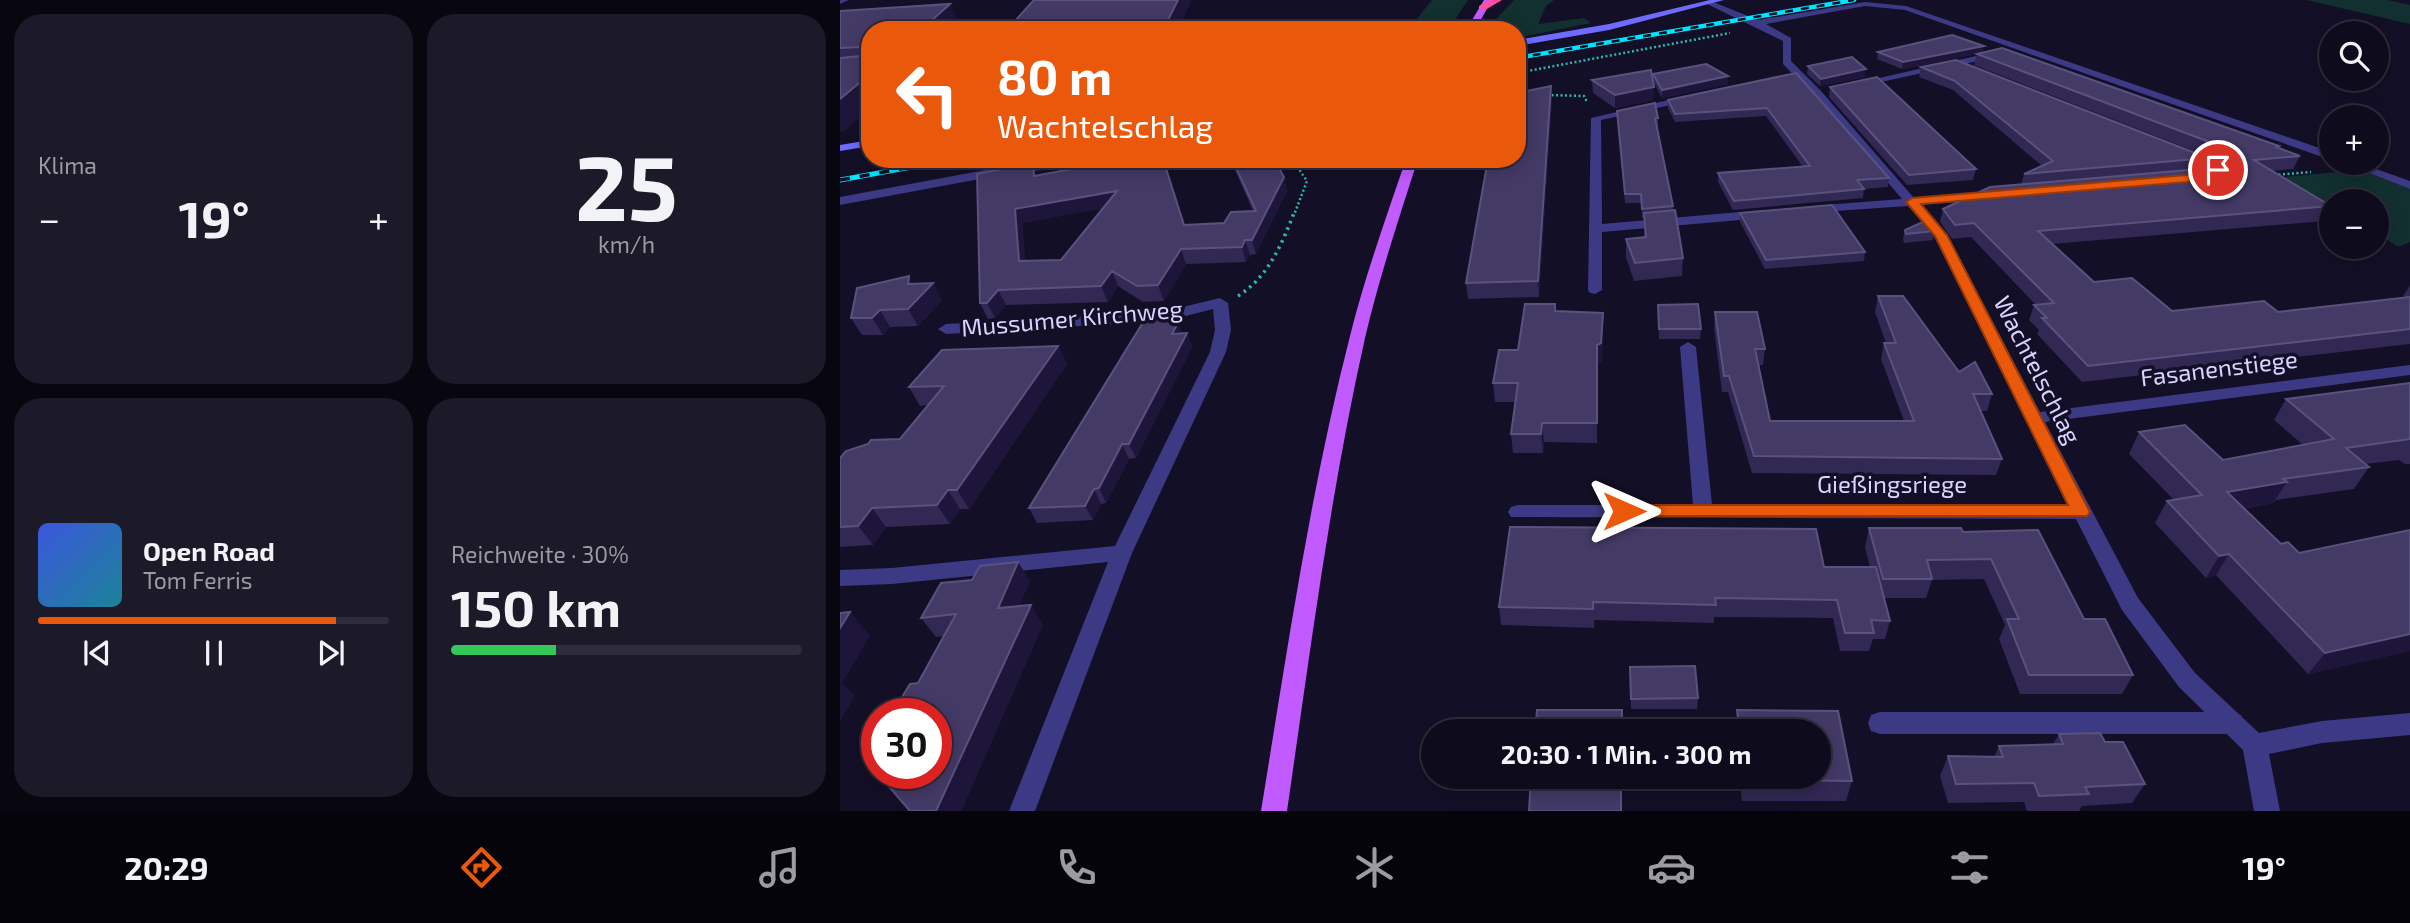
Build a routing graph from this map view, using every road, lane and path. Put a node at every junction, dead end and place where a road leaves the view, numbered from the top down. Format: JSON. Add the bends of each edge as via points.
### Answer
{"nodes":[{"id":1,"x":845,"y":0,"type":"edge"},
{"id":2,"x":1497,"y":0,"type":"edge"},
{"id":3,"x":1715,"y":1,"type":"edge"},
{"id":4,"x":840,"y":2,"type":"edge"},
{"id":5,"x":1485,"y":4,"type":"edge"},
{"id":6,"x":1476,"y":21,"type":"edge"},
{"id":7,"x":1762,"y":25,"type":"junction"},
{"id":8,"x":1526,"y":41,"type":"edge"},
{"id":9,"x":2008,"y":52,"type":"edge"},
{"id":10,"x":1957,"y":64,"type":"junction"},
{"id":11,"x":1526,"y":72,"type":"edge"},
{"id":12,"x":1983,"y":74,"type":"edge"},
{"id":13,"x":1842,"y":88,"type":"edge"},
{"id":14,"x":1541,"y":95,"type":"edge"},
{"id":15,"x":1702,"y":95,"type":"edge"},
{"id":16,"x":1596,"y":118,"type":"junction"},
{"id":17,"x":861,"y":144,"type":"edge"},
{"id":18,"x":840,"y":148,"type":"edge"},
{"id":19,"x":2176,"y":150,"type":"edge"},
{"id":20,"x":2319,"y":152,"type":"edge"},
{"id":21,"x":1022,"y":168,"type":"edge"},
{"id":22,"x":1298,"y":168,"type":"edge"},
{"id":23,"x":1409,"y":168,"type":"edge"},
{"id":24,"x":2319,"y":171,"type":"edge"},
{"id":25,"x":2266,"y":175,"type":"edge"},
{"id":26,"x":2383,"y":175,"type":"edge"},
{"id":27,"x":2187,"y":179,"type":"edge"},
{"id":28,"x":2410,"y":185,"type":"edge"},
{"id":29,"x":2008,"y":194,"type":"edge"},
{"id":30,"x":840,"y":201,"type":"edge"},
{"id":31,"x":1912,"y":202,"type":"junction"},
{"id":32,"x":1802,"y":211,"type":"edge"},
{"id":33,"x":1775,"y":213,"type":"edge"},
{"id":34,"x":1597,"y":228,"type":"junction"},
{"id":35,"x":1595,"y":290,"type":"dead end"},
{"id":36,"x":1220,"y":303,"type":"junction"},
{"id":37,"x":946,"y":329,"type":"dead end"},
{"id":38,"x":1688,"y":347,"type":"dead end"},
{"id":39,"x":2410,"y":370,"type":"edge"},
{"id":40,"x":2034,"y":418,"type":"junction"},
{"id":41,"x":1703,"y":511,"type":"junction"},
{"id":42,"x":1518,"y":512,"type":"dead end"},
{"id":43,"x":2081,"y":512,"type":"junction"},
{"id":44,"x":1122,"y":553,"type":"junction"},
{"id":45,"x":840,"y":578,"type":"edge"},
{"id":46,"x":1880,"y":723,"type":"dead end"},
{"id":47,"x":2232,"y":723,"type":"junction"},
{"id":48,"x":2410,"y":724,"type":"edge"},
{"id":49,"x":2255,"y":746,"type":"junction"},
{"id":50,"x":1022,"y":811,"type":"edge"},
{"id":51,"x":1274,"y":811,"type":"edge"},
{"id":52,"x":2267,"y":811,"type":"edge"}],
"edges":[{"from":1,"to":4,"type":"street"},
{"from":2,"to":5,"type":"highway"},
{"from":3,"to":7,"type":"street","name":"Wachtelschlag"},
{"from":3,"to":8,"type":"street"},
{"from":5,"to":6,"type":"main road"},
{"from":7,"to":11,"type":"path"},
{"from":7,"to":20,"type":"street","via":[[1865,4],[1899,6]]},
{"from":7,"to":31,"type":"street","name":"Wachtelschlag","via":[[1788,40],[1789,76],[1823,92]]},
{"from":9,"to":10,"type":"street"},
{"from":10,"to":12,"type":"street"},
{"from":10,"to":13,"type":"street"},
{"from":14,"to":16,"type":"path","via":[[1584,96]]},
{"from":15,"to":16,"type":"street"},
{"from":16,"to":34,"type":"street"},
{"from":17,"to":18,"type":"street"},
{"from":19,"to":27,"type":"street","via":[[2218,170],[2217,174]]},
{"from":21,"to":30,"type":"street"},
{"from":22,"to":36,"type":"path","via":[[1307,181],[1266,272],[1251,290]]},
{"from":23,"to":51,"type":"main road","via":[[1352,362],[1305,610]]},
{"from":24,"to":25,"type":"path"},
{"from":26,"to":28,"type":"street"},
{"from":29,"to":31,"type":"street"},
{"from":31,"to":32,"type":"street"},
{"from":31,"to":40,"type":"street","name":"Wachtelschlag","via":[[1940,235]]},
{"from":33,"to":34,"type":"street"},
{"from":34,"to":35,"type":"street"},
{"from":36,"to":37,"type":"street","name":"Mussumer Kirchweg","via":[[1166,316]]},
{"from":36,"to":44,"type":"street","via":[[1223,330],[1218,352]]},
{"from":38,"to":41,"type":"street"},
{"from":39,"to":40,"type":"street","name":"Fasanenstiege"},
{"from":40,"to":43,"type":"street","name":"Wachtelschlag"},
{"from":41,"to":42,"type":"street","name":"Gießingsriege"},
{"from":41,"to":43,"type":"street","name":"Gießingsriege"},
{"from":43,"to":47,"type":"street","name":"Wachtelschlag","via":[[2130,604],[2187,680]]},
{"from":44,"to":45,"type":"street"},
{"from":44,"to":50,"type":"street"},
{"from":46,"to":47,"type":"street"},
{"from":47,"to":49,"type":"street","name":"Wachtelschlag"},
{"from":48,"to":49,"type":"street","via":[[2322,732]]},
{"from":49,"to":52,"type":"street"}]}
